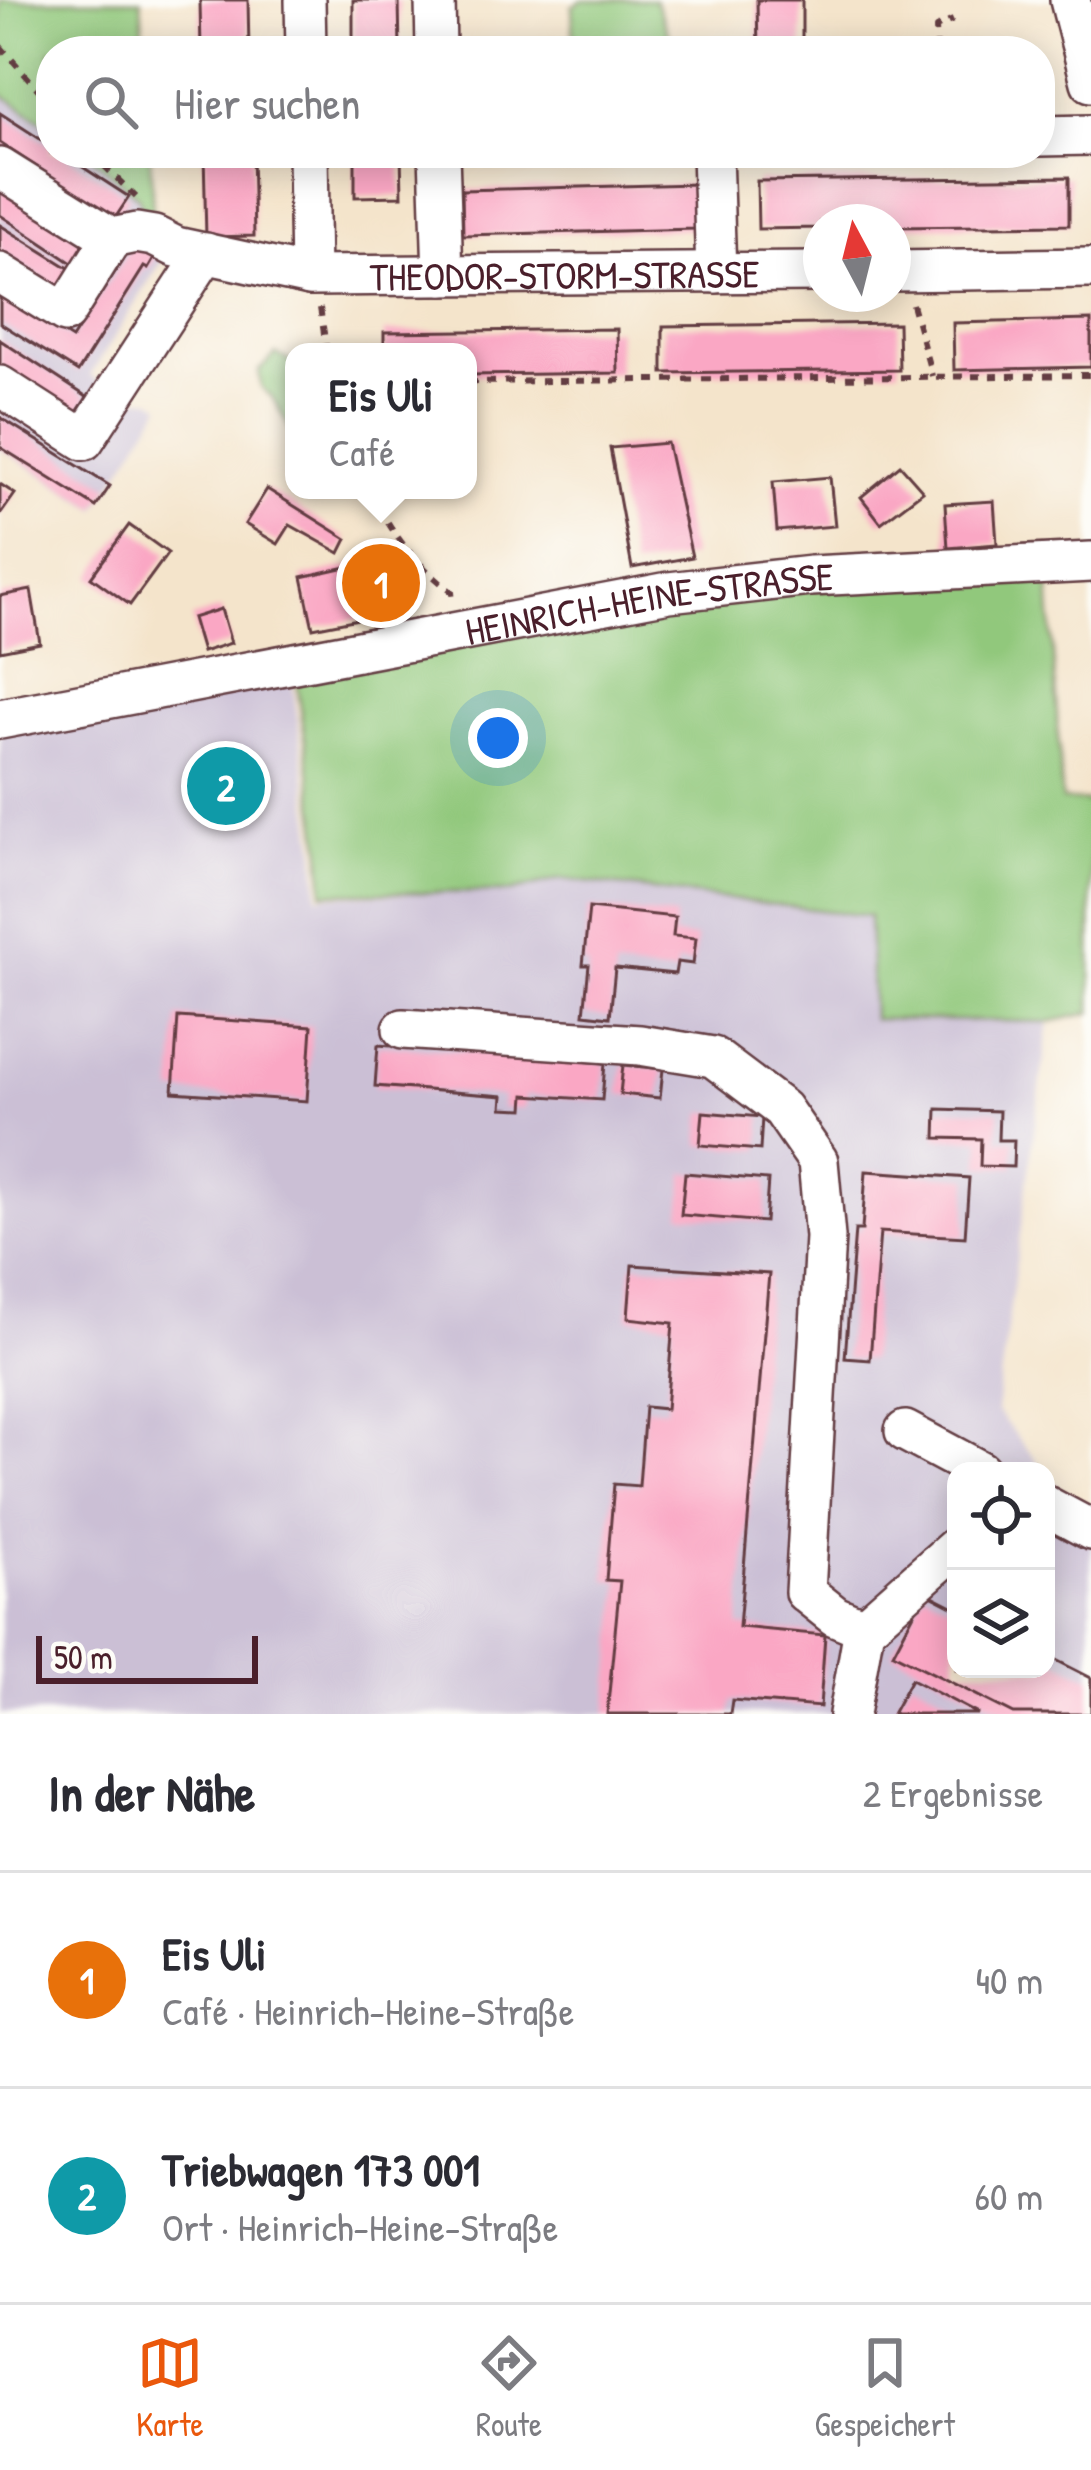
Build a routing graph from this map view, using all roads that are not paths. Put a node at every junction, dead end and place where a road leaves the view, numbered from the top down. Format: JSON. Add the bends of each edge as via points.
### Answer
{"nodes":[{"id":1,"x":305,"y":0,"type":"edge"},
{"id":2,"x":435,"y":0,"type":"edge"},
{"id":3,"x":1070,"y":0,"type":"edge"},
{"id":4,"x":306,"y":36,"type":"edge"},
{"id":5,"x":436,"y":36,"type":"edge"},
{"id":6,"x":1091,"y":82,"type":"edge"},
{"id":7,"x":1091,"y":135,"type":"edge"},
{"id":8,"x":1055,"y":136,"type":"edge"},
{"id":9,"x":0,"y":168,"type":"edge"},
{"id":10,"x":308,"y":168,"type":"edge"},
{"id":11,"x":439,"y":168,"type":"edge"},
{"id":12,"x":712,"y":168,"type":"edge"},
{"id":13,"x":112,"y":238,"type":"junction"},
{"id":14,"x":206,"y":253,"type":"junction"},
{"id":15,"x":1091,"y":268,"type":"edge"},
{"id":16,"x":911,"y":271,"type":"edge"},
{"id":17,"x":803,"y":272,"type":"edge"},
{"id":18,"x":0,"y":273,"type":"edge"},
{"id":19,"x":716,"y":273,"type":"junction"},
{"id":20,"x":443,"y":275,"type":"junction"},
{"id":21,"x":310,"y":276,"type":"junction"},
{"id":22,"x":0,"y":386,"type":"edge"},
{"id":23,"x":1091,"y":562,"type":"edge"},
{"id":24,"x":0,"y":719,"type":"edge"},
{"id":25,"x":403,"y":1028,"type":"dead end"},
{"id":26,"x":905,"y":1431,"type":"dead end"},
{"id":27,"x":963,"y":1462,"type":"edge"},
{"id":28,"x":1055,"y":1511,"type":"edge"},
{"id":29,"x":1091,"y":1530,"type":"edge"},
{"id":30,"x":947,"y":1555,"type":"edge"},
{"id":31,"x":865,"y":1628,"type":"junction"},
{"id":32,"x":849,"y":1714,"type":"edge"}],
"edges":[{"from":1,"to":4,"type":"street"},
{"from":2,"to":5,"type":"street"},
{"from":3,"to":6,"type":"street"},
{"from":7,"to":8,"type":"street"},
{"from":9,"to":13,"type":"street"},
{"from":10,"to":21,"type":"street"},
{"from":11,"to":20,"type":"street"},
{"from":12,"to":19,"type":"street"},
{"from":13,"to":14,"type":"street","name":"THEODOR-STORM-STRASSE","via":[[136,233]]},
{"from":13,"to":18,"type":"street","via":[[64,313]]},
{"from":14,"to":21,"type":"street","name":"THEODOR-STORM-STRASSE"},
{"from":14,"to":22,"type":"street","via":[[84,440]]},
{"from":15,"to":16,"type":"street"},
{"from":17,"to":19,"type":"street","name":"THEODOR-STORM-STRASSE"},
{"from":19,"to":20,"type":"street","name":"THEODOR-STORM-STRASSE"},
{"from":20,"to":21,"type":"street","name":"THEODOR-STORM-STRASSE"},
{"from":23,"to":24,"type":"street","name":"HEINRICH-HEINE-STRASSE","via":[[669,592]]},
{"from":25,"to":31,"type":"street","via":[[713,1057],[782,1109],[818,1161],[824,1237],[806,1592]]},
{"from":26,"to":27,"type":"street"},
{"from":28,"to":29,"type":"street"},
{"from":30,"to":31,"type":"street"},
{"from":31,"to":32,"type":"street"}]}
